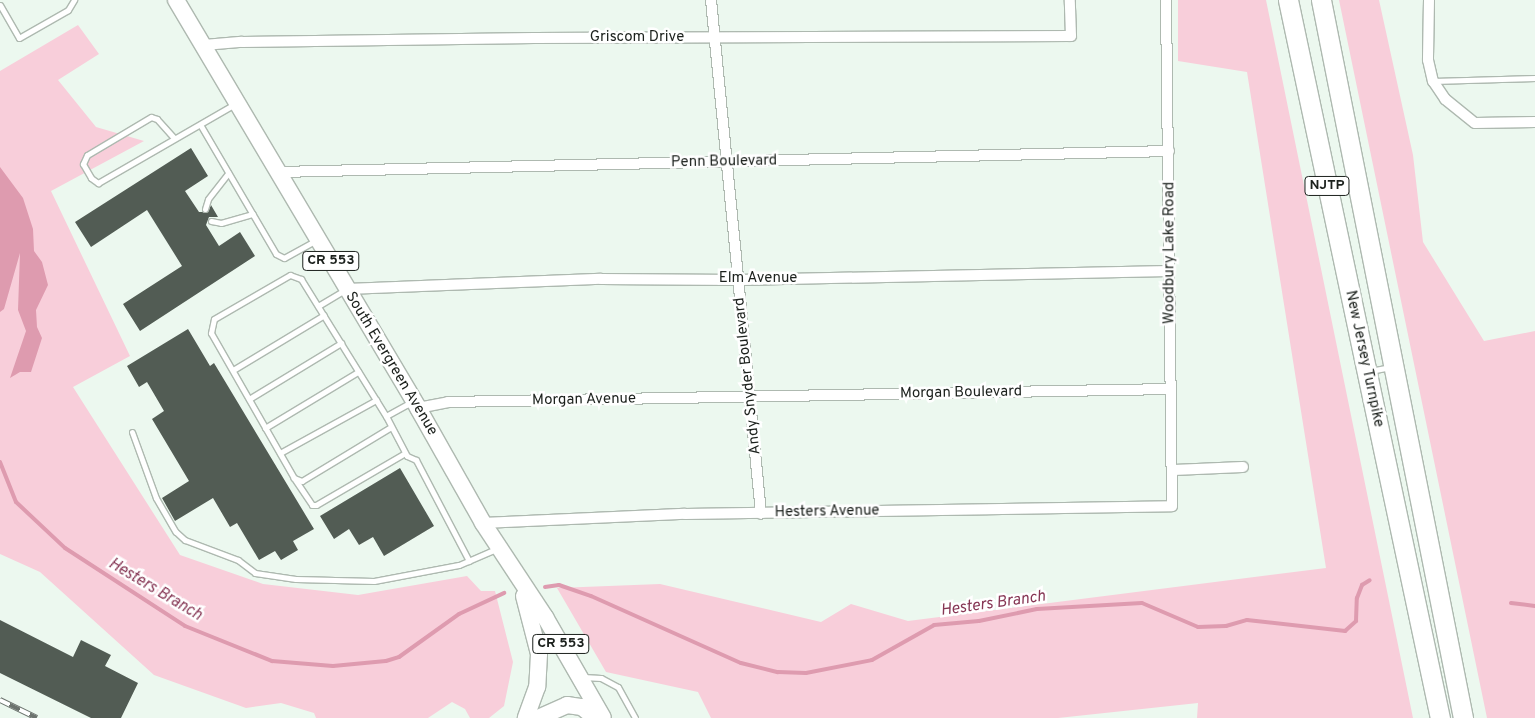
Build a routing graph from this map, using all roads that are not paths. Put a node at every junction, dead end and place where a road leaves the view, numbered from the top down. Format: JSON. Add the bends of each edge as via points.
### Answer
{"nodes":[{"id":1,"x":74,"y":0,"type":"edge"},
{"id":2,"x":176,"y":0,"type":"edge"},
{"id":3,"x":711,"y":0,"type":"edge"},
{"id":4,"x":1070,"y":0,"type":"edge"},
{"id":5,"x":1166,"y":0,"type":"edge"},
{"id":6,"x":1288,"y":0,"type":"edge"},
{"id":7,"x":1321,"y":0,"type":"edge"},
{"id":8,"x":1428,"y":0,"type":"edge"},
{"id":9,"x":0,"y":5,"type":"edge"},
{"id":10,"x":714,"y":38,"type":"junction"},
{"id":11,"x":204,"y":45,"type":"junction"},
{"id":12,"x":1535,"y":78,"type":"edge"},
{"id":13,"x":1433,"y":80,"type":"junction"},
{"id":14,"x":238,"y":103,"type":"junction"},
{"id":15,"x":1535,"y":122,"type":"edge"},
{"id":16,"x":201,"y":126,"type":"junction"},
{"id":17,"x":174,"y":138,"type":"junction"},
{"id":18,"x":1169,"y":151,"type":"junction"},
{"id":19,"x":726,"y":162,"type":"junction"},
{"id":20,"x":279,"y":172,"type":"junction"},
{"id":21,"x":228,"y":173,"type":"junction"},
{"id":22,"x":205,"y":209,"type":"dead end"},
{"id":23,"x":253,"y":214,"type":"junction"},
{"id":24,"x":211,"y":221,"type":"dead end"},
{"id":25,"x":318,"y":239,"type":"junction"},
{"id":26,"x":1169,"y":271,"type":"junction"},
{"id":27,"x":738,"y":280,"type":"junction"},
{"id":28,"x":347,"y":289,"type":"junction"},
{"id":29,"x":318,"y":306,"type":"junction"},
{"id":30,"x":324,"y":315,"type":"junction"},
{"id":31,"x":341,"y":343,"type":"junction"},
{"id":32,"x":1392,"y":367,"type":"junction"},
{"id":33,"x":233,"y":370,"type":"junction"},
{"id":34,"x":1367,"y":371,"type":"junction"},
{"id":35,"x":358,"y":372,"type":"junction"},
{"id":36,"x":1171,"y":389,"type":"junction"},
{"id":37,"x":751,"y":398,"type":"junction"},
{"id":38,"x":249,"y":399,"type":"junction"},
{"id":39,"x":376,"y":400,"type":"junction"},
{"id":40,"x":416,"y":404,"type":"junction"},
{"id":41,"x":386,"y":416,"type":"junction"},
{"id":42,"x":391,"y":427,"type":"junction"},
{"id":43,"x":265,"y":428,"type":"junction"},
{"id":44,"x":132,"y":432,"type":"dead end"},
{"id":45,"x":280,"y":453,"type":"junction"},
{"id":46,"x":405,"y":453,"type":"junction"},
{"id":47,"x":1243,"y":467,"type":"dead end"},
{"id":48,"x":1173,"y":470,"type":"junction"},
{"id":49,"x":294,"y":478,"type":"junction"},
{"id":50,"x":1172,"y":506,"type":"joint"},
{"id":51,"x":761,"y":514,"type":"junction"},
{"id":52,"x":483,"y":523,"type":"junction"},
{"id":53,"x":499,"y":548,"type":"junction"},
{"id":54,"x":469,"y":562,"type":"junction"},
{"id":55,"x":515,"y":572,"type":"junction"},
{"id":56,"x":580,"y":677,"type":"junction"},
{"id":57,"x":526,"y":718,"type":"edge"},
{"id":58,"x":538,"y":718,"type":"edge"},
{"id":59,"x":595,"y":718,"type":"edge"},
{"id":60,"x":603,"y":718,"type":"edge"},
{"id":61,"x":635,"y":718,"type":"edge"},
{"id":62,"x":1440,"y":718,"type":"edge"},
{"id":63,"x":1463,"y":718,"type":"edge"}],
"edges":[{"from":1,"to":9,"type":"lane","via":[[68,10],[19,38]]},
{"from":2,"to":11,"type":"main road","name":"South Evergreen Avenue","number":"CR 553"},
{"from":3,"to":10,"type":"street","name":"Andy Snyder Boulevard"},
{"from":4,"to":10,"type":"street","name":"Griscom Drive","via":[[1071,36]]},
{"from":5,"to":18,"type":"street","name":"Woodbury Lake Road"},
{"from":6,"to":34,"type":"highway","name":"New Jersey Turnpike","number":"NJTP"},
{"from":7,"to":32,"type":"highway","name":"New Jersey Turnpike","number":"NJTP"},
{"from":8,"to":13,"type":"street","via":[[1428,60]]},
{"from":10,"to":11,"type":"street","name":"Griscom Drive"},
{"from":10,"to":19,"type":"street","name":"Andy Snyder Boulevard"},
{"from":11,"to":14,"type":"main road","name":"South Evergreen Avenue","number":"CR 553"},
{"from":12,"to":13,"type":"lane"},
{"from":13,"to":15,"type":"street","via":[[1445,99],[1475,123]]},
{"from":14,"to":16,"type":"lane"},
{"from":14,"to":20,"type":"main road","name":"South Evergreen Avenue","number":"CR 553"},
{"from":16,"to":17,"type":"lane"},
{"from":16,"to":21,"type":"lane"},
{"from":17,"to":17,"type":"lane","via":[[96,182],[83,164],[87,155],[150,118],[157,119]]},
{"from":18,"to":19,"type":"street","name":"Penn Boulevard"},
{"from":18,"to":26,"type":"street","name":"Woodbury Lake Road"},
{"from":19,"to":20,"type":"street","name":"Penn Boulevard"},
{"from":19,"to":27,"type":"street","name":"Andy Snyder Boulevard"},
{"from":20,"to":25,"type":"main road","name":"South Evergreen Avenue","number":"CR 553"},
{"from":21,"to":22,"type":"lane","via":[[208,199]]},
{"from":21,"to":23,"type":"lane"},
{"from":23,"to":24,"type":"lane","via":[[221,223]]},
{"from":23,"to":25,"type":"lane","via":[[281,257]]},
{"from":25,"to":28,"type":"main road","name":"South Evergreen Avenue","number":"CR 553"},
{"from":26,"to":27,"type":"street","name":"Elm Avenue"},
{"from":26,"to":36,"type":"street","name":"Woodbury Lake Road"},
{"from":27,"to":28,"type":"street","name":"Elm Avenue","via":[[601,279]]},
{"from":27,"to":37,"type":"street","name":"Andy Snyder Boulevard"},
{"from":28,"to":29,"type":"lane"},
{"from":28,"to":40,"type":"main road","name":"South Evergreen Avenue","number":"CR 553"},
{"from":29,"to":30,"type":"lane"},
{"from":29,"to":33,"type":"lane","via":[[301,279],[290,275],[214,319],[211,333]]},
{"from":30,"to":31,"type":"lane"},
{"from":30,"to":33,"type":"lane"},
{"from":31,"to":35,"type":"lane"},
{"from":31,"to":38,"type":"lane"},
{"from":32,"to":34,"type":"lane"},
{"from":32,"to":63,"type":"highway","name":"New Jersey Turnpike","number":"NJTP"},
{"from":33,"to":38,"type":"lane"},
{"from":34,"to":62,"type":"highway","name":"New Jersey Turnpike","number":"NJTP"},
{"from":35,"to":39,"type":"lane"},
{"from":35,"to":43,"type":"lane"},
{"from":36,"to":37,"type":"street","name":"Morgan Boulevard"},
{"from":36,"to":48,"type":"street","name":"Woodbury Lake Road"},
{"from":37,"to":40,"type":"street","name":"Morgan Avenue"},
{"from":37,"to":51,"type":"street","name":"Andy Snyder Boulevard"},
{"from":38,"to":43,"type":"lane"},
{"from":39,"to":41,"type":"lane"},
{"from":39,"to":45,"type":"lane"},
{"from":40,"to":41,"type":"lane"},
{"from":40,"to":52,"type":"main road","name":"South Evergreen Avenue","number":"CR 553"},
{"from":41,"to":42,"type":"lane"},
{"from":42,"to":46,"type":"lane"},
{"from":42,"to":49,"type":"lane","via":[[302,480]]},
{"from":43,"to":45,"type":"lane"},
{"from":44,"to":54,"type":"lane","via":[[156,498],[176,532],[185,540],[238,560],[255,573],[296,580],[374,581]]},
{"from":45,"to":49,"type":"lane"},
{"from":46,"to":49,"type":"lane","via":[[316,505],[312,505]]},
{"from":46,"to":54,"type":"lane","via":[[416,460]]},
{"from":47,"to":48,"type":"street"},
{"from":48,"to":50,"type":"street","name":"Woodbury Lake Road"},
{"from":50,"to":51,"type":"street","name":"Hesters Avenue"},
{"from":51,"to":52,"type":"street","name":"Hesters Avenue"},
{"from":52,"to":53,"type":"main road","name":"South Evergreen Avenue","number":"CR 553"},
{"from":53,"to":54,"type":"lane"},
{"from":53,"to":55,"type":"main road","name":"South Evergreen Avenue","number":"CR 553"},
{"from":55,"to":56,"type":"main road","name":"South Evergreen Avenue","number":"CR 553"},
{"from":55,"to":57,"type":"main road","name":"South Evergreen Avenue","number":"CR 553","via":[[531,616],[539,654],[537,687]]},
{"from":56,"to":60,"type":"main road","name":"South Evergreen Avenue","number":"CR 553"},
{"from":56,"to":61,"type":"lane","via":[[601,678],[618,687]]},
{"from":58,"to":59,"type":"main road","via":[[560,706],[574,705]]}]}
